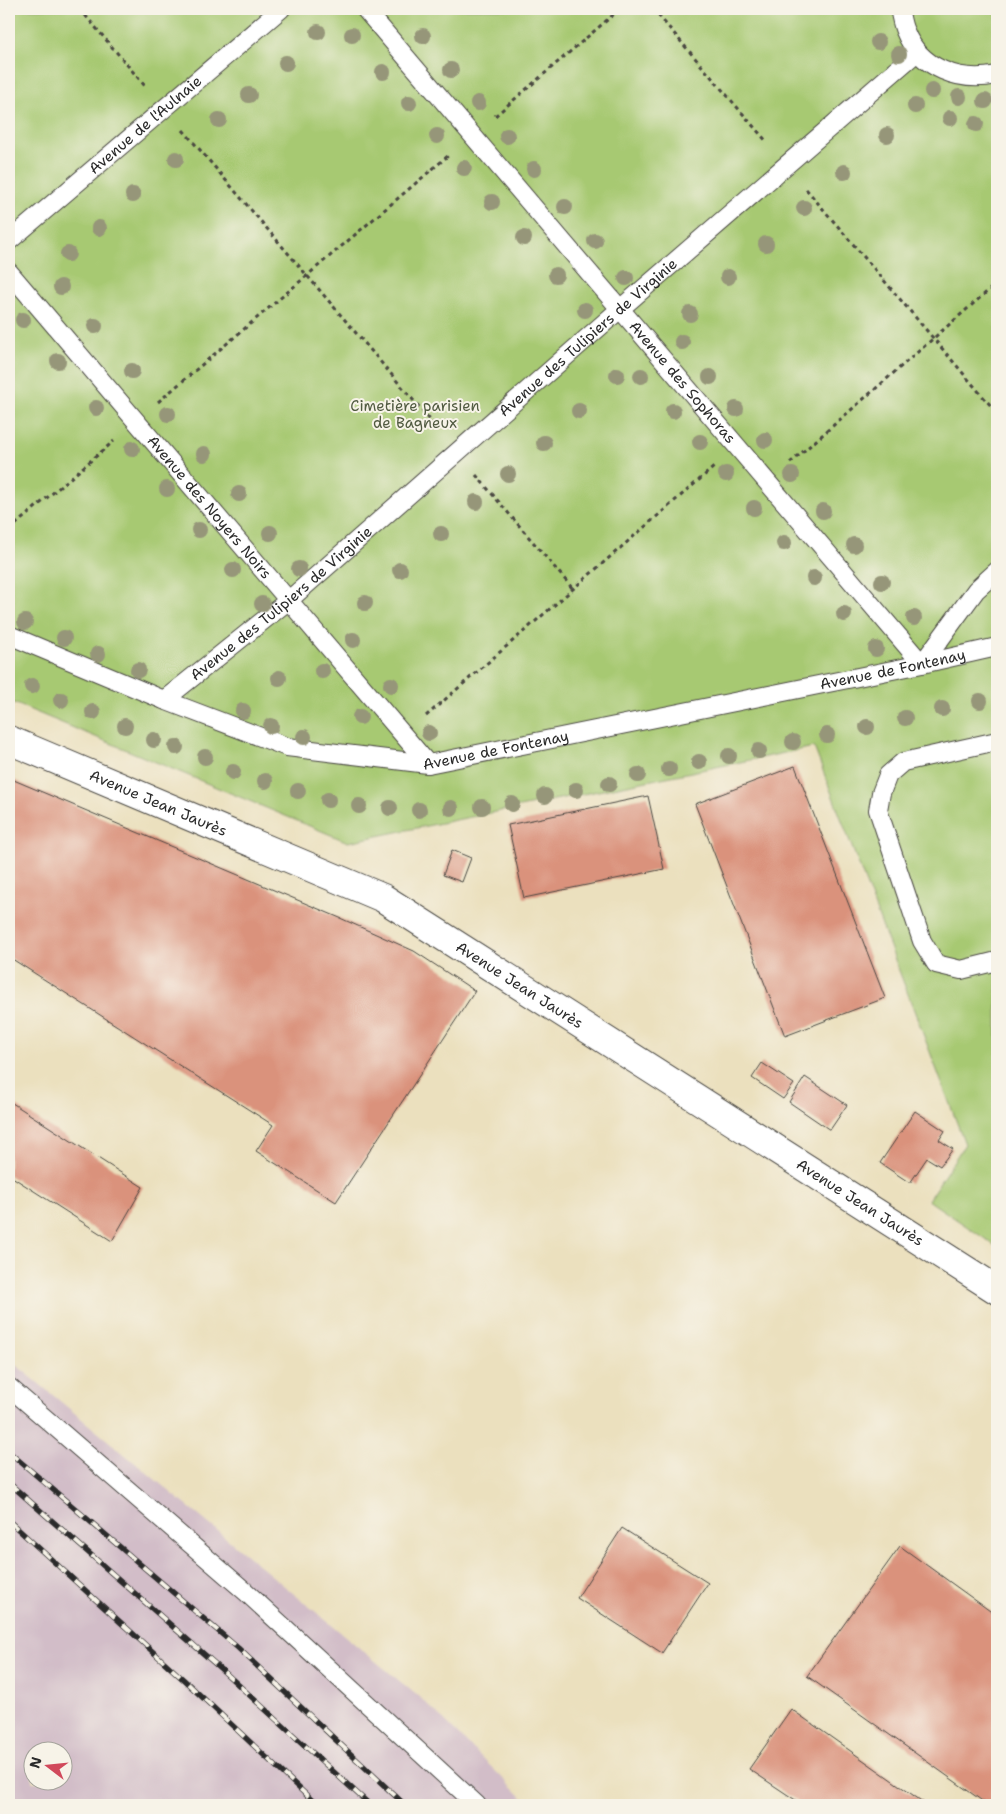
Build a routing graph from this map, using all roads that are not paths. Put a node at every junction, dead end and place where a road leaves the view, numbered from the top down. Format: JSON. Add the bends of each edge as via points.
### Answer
{"nodes":[{"id":1,"x":281,"y":9,"type":"edge"},
{"id":2,"x":365,"y":9,"type":"edge"},
{"id":3,"x":899,"y":9,"type":"edge"},
{"id":4,"x":917,"y":52,"type":"junction"},
{"id":5,"x":997,"y":76,"type":"edge"},
{"id":6,"x":9,"y":241,"type":"edge"},
{"id":7,"x":9,"y":272,"type":"edge"},
{"id":8,"x":620,"y":309,"type":"junction"},
{"id":9,"x":997,"y":571,"type":"edge"},
{"id":10,"x":289,"y":600,"type":"junction"},
{"id":11,"x":9,"y":634,"type":"edge"},
{"id":12,"x":997,"y":647,"type":"edge"},
{"id":13,"x":922,"y":664,"type":"junction"},
{"id":14,"x":164,"y":700,"type":"junction"},
{"id":15,"x":9,"y":740,"type":"edge"},
{"id":16,"x":997,"y":741,"type":"edge"},
{"id":17,"x":428,"y":764,"type":"junction"},
{"id":18,"x":997,"y":962,"type":"edge"},
{"id":19,"x":997,"y":1290,"type":"edge"},
{"id":20,"x":9,"y":1387,"type":"edge"},
{"id":21,"x":477,"y":1805,"type":"edge"}],
"edges":[{"from":1,"to":6,"type":"lane","name":"Avenue de l'Aulnaie"},
{"from":2,"to":8,"type":"lane","name":"Avenue des Sophoras"},
{"from":3,"to":4,"type":"lane","via":[[905,31]]},
{"from":4,"to":5,"type":"lane","via":[[935,67],[957,77],[981,79]]},
{"from":4,"to":8,"type":"lane","name":"Avenue des Tulipiers de Virginie"},
{"from":7,"to":10,"type":"lane","name":"Avenue des Noyers Noirs"},
{"from":8,"to":10,"type":"lane","name":"Avenue des Tulipiers de Virginie"},
{"from":8,"to":13,"type":"lane","name":"Avenue des Sophoras"},
{"from":9,"to":13,"type":"lane","via":[[976,590]]},
{"from":10,"to":14,"type":"lane","name":"Avenue des Tulipiers de Virginie"},
{"from":10,"to":17,"type":"lane","name":"Avenue des Noyers Noirs"},
{"from":11,"to":14,"type":"lane","name":"Avenue de Fontenay"},
{"from":12,"to":13,"type":"lane","name":"Avenue de Fontenay"},
{"from":13,"to":17,"type":"lane","name":"Avenue de Fontenay"},
{"from":14,"to":17,"type":"lane","name":"Avenue de Fontenay","via":[[287,747]]},
{"from":15,"to":19,"type":"street","name":"Avenue Jean Jaurès","via":[[383,898]]},
{"from":16,"to":18,"type":"lane","via":[[903,762],[888,775],[878,810],[922,940],[936,964],[961,970]]},
{"from":20,"to":21,"type":"lane","via":[[246,1592]]}]}
